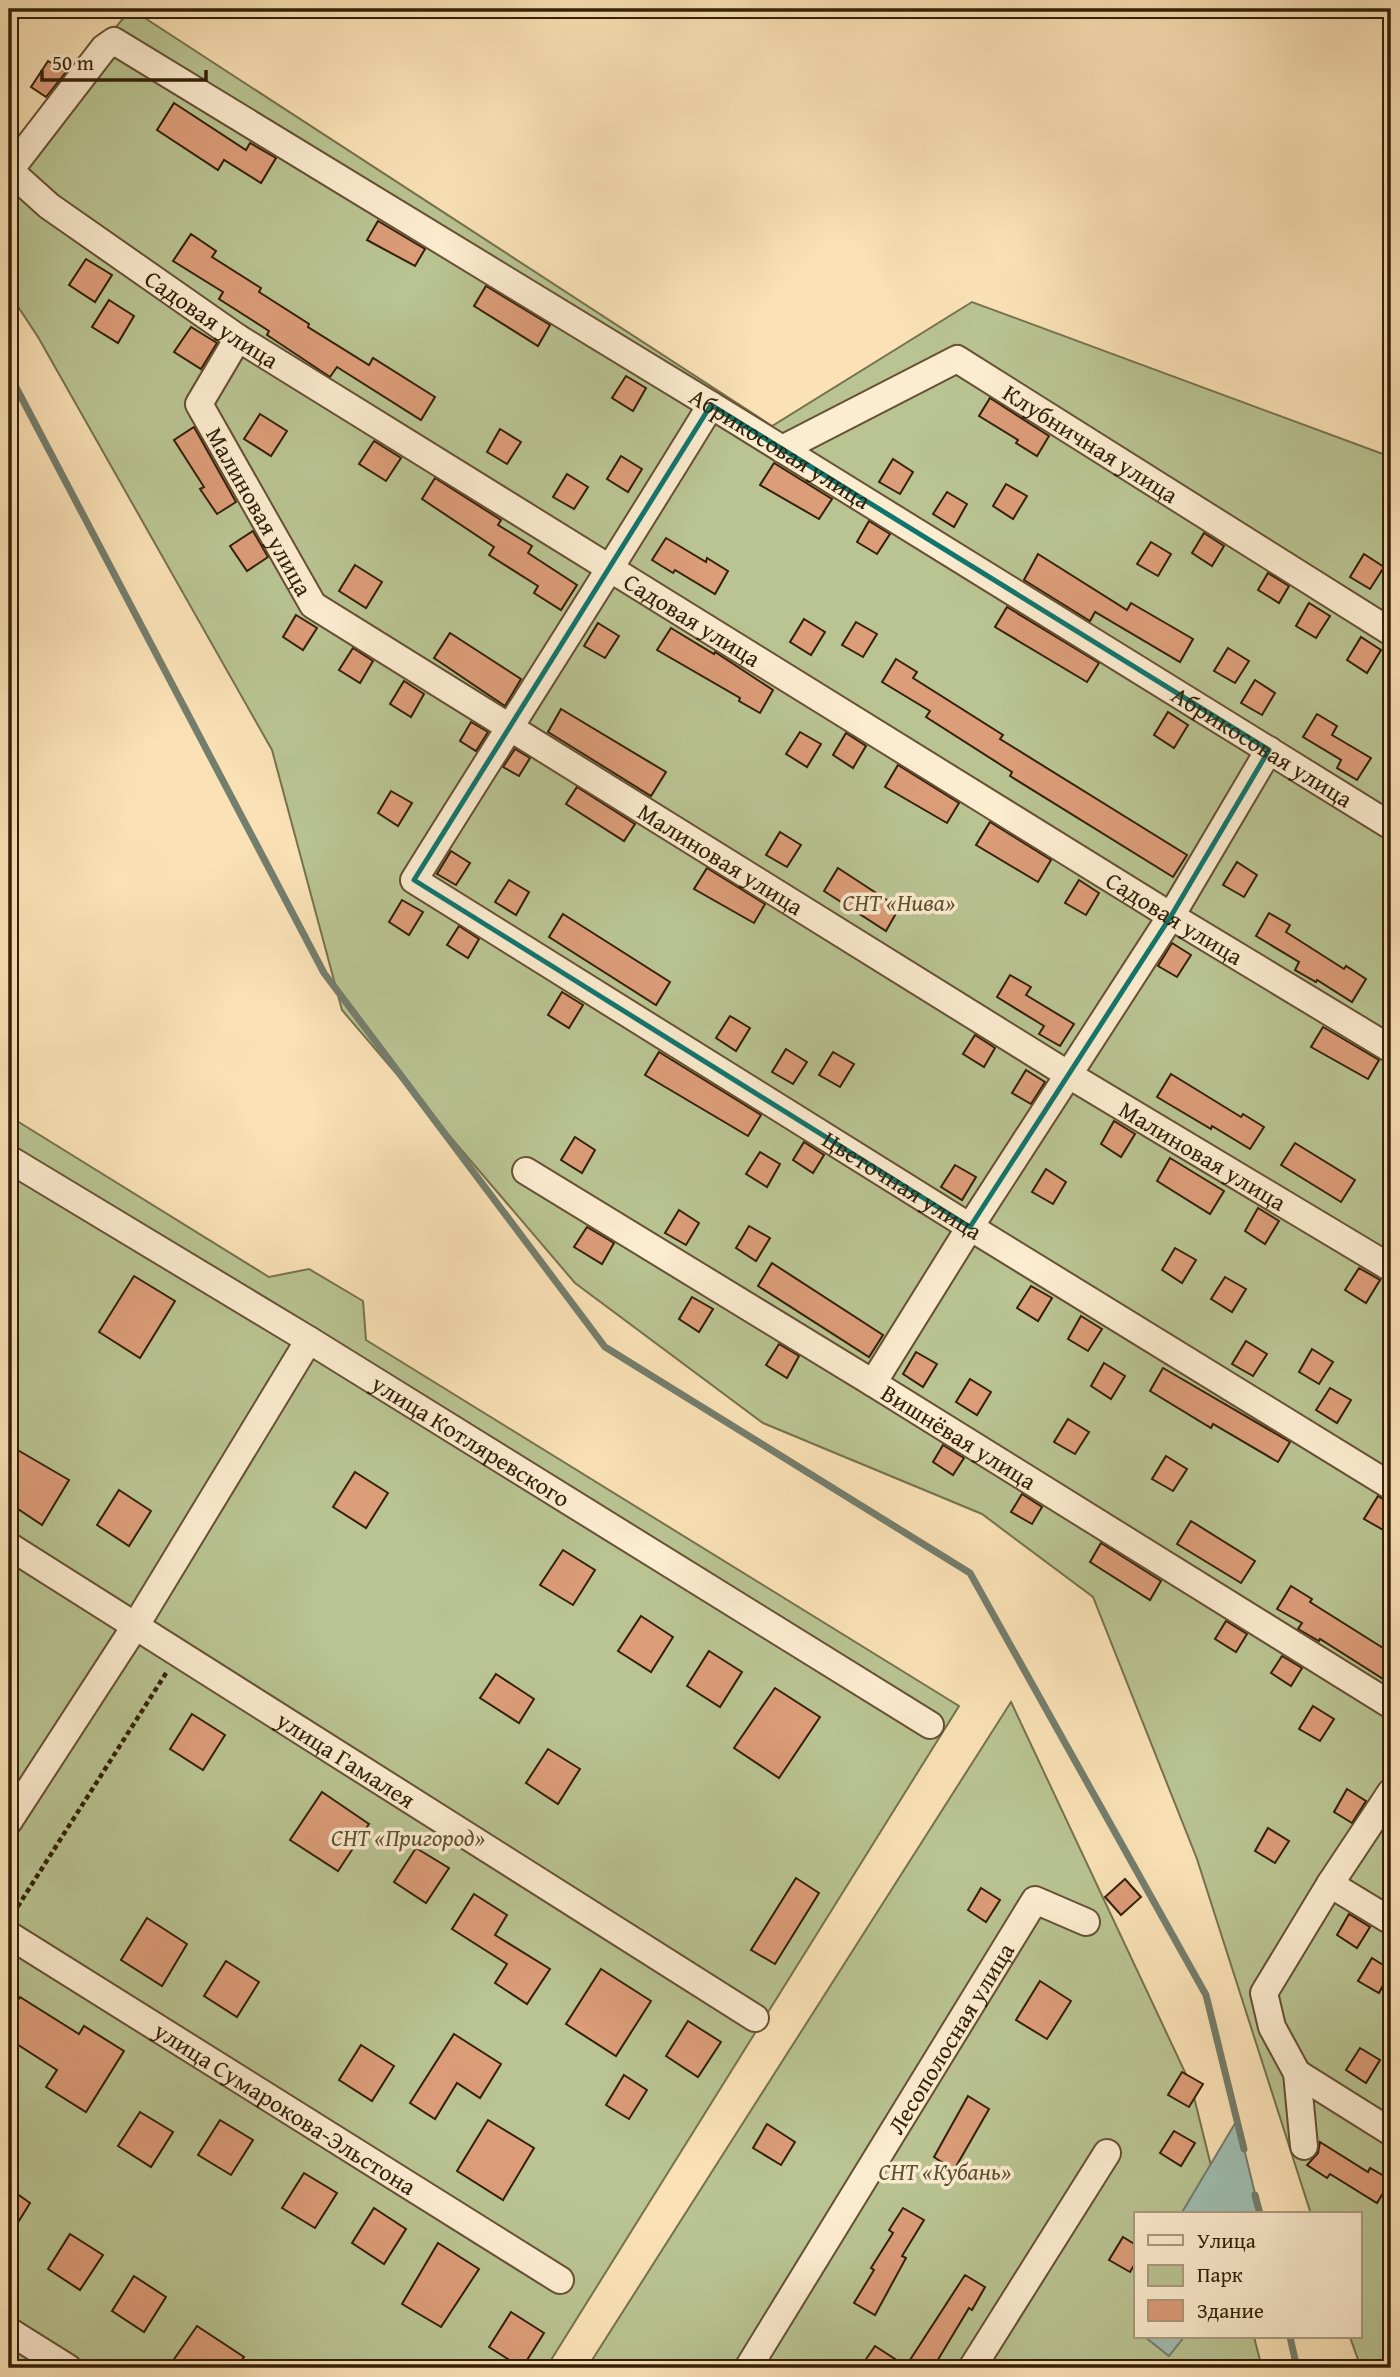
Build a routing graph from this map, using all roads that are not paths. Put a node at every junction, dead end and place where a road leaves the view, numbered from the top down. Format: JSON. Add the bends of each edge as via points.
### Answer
{"nodes":[{"id":1,"x":9,"y":170,"type":"edge"},
{"id":2,"x":239,"y":338,"type":"junction"},
{"id":3,"x":711,"y":405,"type":"junction"},
{"id":4,"x":782,"y":449,"type":"junction"},
{"id":5,"x":612,"y":568,"type":"junction"},
{"id":6,"x":1391,"y":632,"type":"edge"},
{"id":7,"x":508,"y":728,"type":"junction"},
{"id":8,"x":1269,"y":750,"type":"junction"},
{"id":9,"x":1391,"y":826,"type":"edge"},
{"id":10,"x":1171,"y":916,"type":"junction"},
{"id":11,"x":1391,"y":1049,"type":"edge"},
{"id":12,"x":1069,"y":1074,"type":"junction"},
{"id":13,"x":9,"y":1159,"type":"edge"},
{"id":14,"x":526,"y":1171,"type":"dead end"},
{"id":15,"x":970,"y":1227,"type":"junction"},
{"id":16,"x":1391,"y":1268,"type":"edge"},
{"id":17,"x":309,"y":1340,"type":"junction"},
{"id":18,"x":873,"y":1383,"type":"junction"},
{"id":19,"x":1391,"y":1486,"type":"edge"},
{"id":20,"x":9,"y":1546,"type":"edge"},
{"id":21,"x":136,"y":1625,"type":"junction"},
{"id":22,"x":1391,"y":1705,"type":"edge"},
{"id":23,"x":930,"y":1726,"type":"dead end"},
{"id":24,"x":1391,"y":1792,"type":"edge"},
{"id":25,"x":9,"y":1821,"type":"edge"},
{"id":26,"x":1330,"y":1884,"type":"junction"},
{"id":27,"x":1086,"y":1922,"type":"dead end"},
{"id":28,"x":1391,"y":1922,"type":"edge"},
{"id":29,"x":9,"y":1935,"type":"edge"},
{"id":30,"x":755,"y":2018,"type":"dead end"},
{"id":31,"x":1297,"y":2073,"type":"junction"},
{"id":32,"x":1391,"y":2132,"type":"edge"},
{"id":33,"x":1304,"y":2146,"type":"dead end"},
{"id":34,"x":1107,"y":2153,"type":"dead end"},
{"id":35,"x":560,"y":2280,"type":"dead end"},
{"id":36,"x":9,"y":2331,"type":"edge"},
{"id":37,"x":68,"y":2368,"type":"edge"},
{"id":38,"x":748,"y":2368,"type":"edge"},
{"id":39,"x":972,"y":2368,"type":"edge"}],
"edges":[{"from":1,"to":2,"type":"street","name":"Садовая улица","via":[[49,206]]},
{"from":1,"to":3,"type":"street","name":"Абрикосовая улица","via":[[114,41]]},
{"from":2,"to":5,"type":"street","name":"Садовая улица"},
{"from":2,"to":7,"type":"street","name":"Малиновая улица","via":[[199,404],[313,606]]},
{"from":3,"to":4,"type":"street","name":"Абрикосовая улица"},
{"from":3,"to":5,"type":"street"},
{"from":4,"to":6,"type":"street","name":"Клубничная улица","via":[[957,359]]},
{"from":4,"to":8,"type":"street","name":"Абрикосовая улица"},
{"from":5,"to":7,"type":"street"},
{"from":5,"to":10,"type":"street","name":"Садовая улица"},
{"from":7,"to":12,"type":"street","name":"Малиновая улица"},
{"from":7,"to":15,"type":"street","name":"Цветочная улица","via":[[414,880]]},
{"from":8,"to":9,"type":"street","name":"Абрикосовая улица"},
{"from":8,"to":10,"type":"street"},
{"from":10,"to":11,"type":"street","name":"Садовая улица"},
{"from":10,"to":12,"type":"street"},
{"from":12,"to":15,"type":"street"},
{"from":12,"to":16,"type":"street","name":"Малиновая улица"},
{"from":13,"to":17,"type":"street","name":"улица Котляревского"},
{"from":14,"to":18,"type":"street","name":"Вишнёвая улица"},
{"from":15,"to":18,"type":"street"},
{"from":15,"to":19,"type":"street","name":"Цветочная улица"},
{"from":17,"to":21,"type":"street"},
{"from":17,"to":23,"type":"street","name":"улица Котляревского"},
{"from":18,"to":22,"type":"street","name":"Вишнёвая улица"},
{"from":20,"to":21,"type":"street","name":"улица Гамалея"},
{"from":21,"to":25,"type":"street"},
{"from":21,"to":30,"type":"street","name":"улица Гамалея"},
{"from":24,"to":26,"type":"street"},
{"from":26,"to":28,"type":"street"},
{"from":26,"to":31,"type":"street","via":[[1264,1993],[1272,2027]]},
{"from":27,"to":38,"type":"street","name":"Лесополосная улица","via":[[1035,1900]]},
{"from":29,"to":35,"type":"street","name":"улица Сумарокова-Эльстона"},
{"from":31,"to":32,"type":"street"},
{"from":31,"to":33,"type":"street"},
{"from":34,"to":39,"type":"street"},
{"from":36,"to":37,"type":"street"}]}
